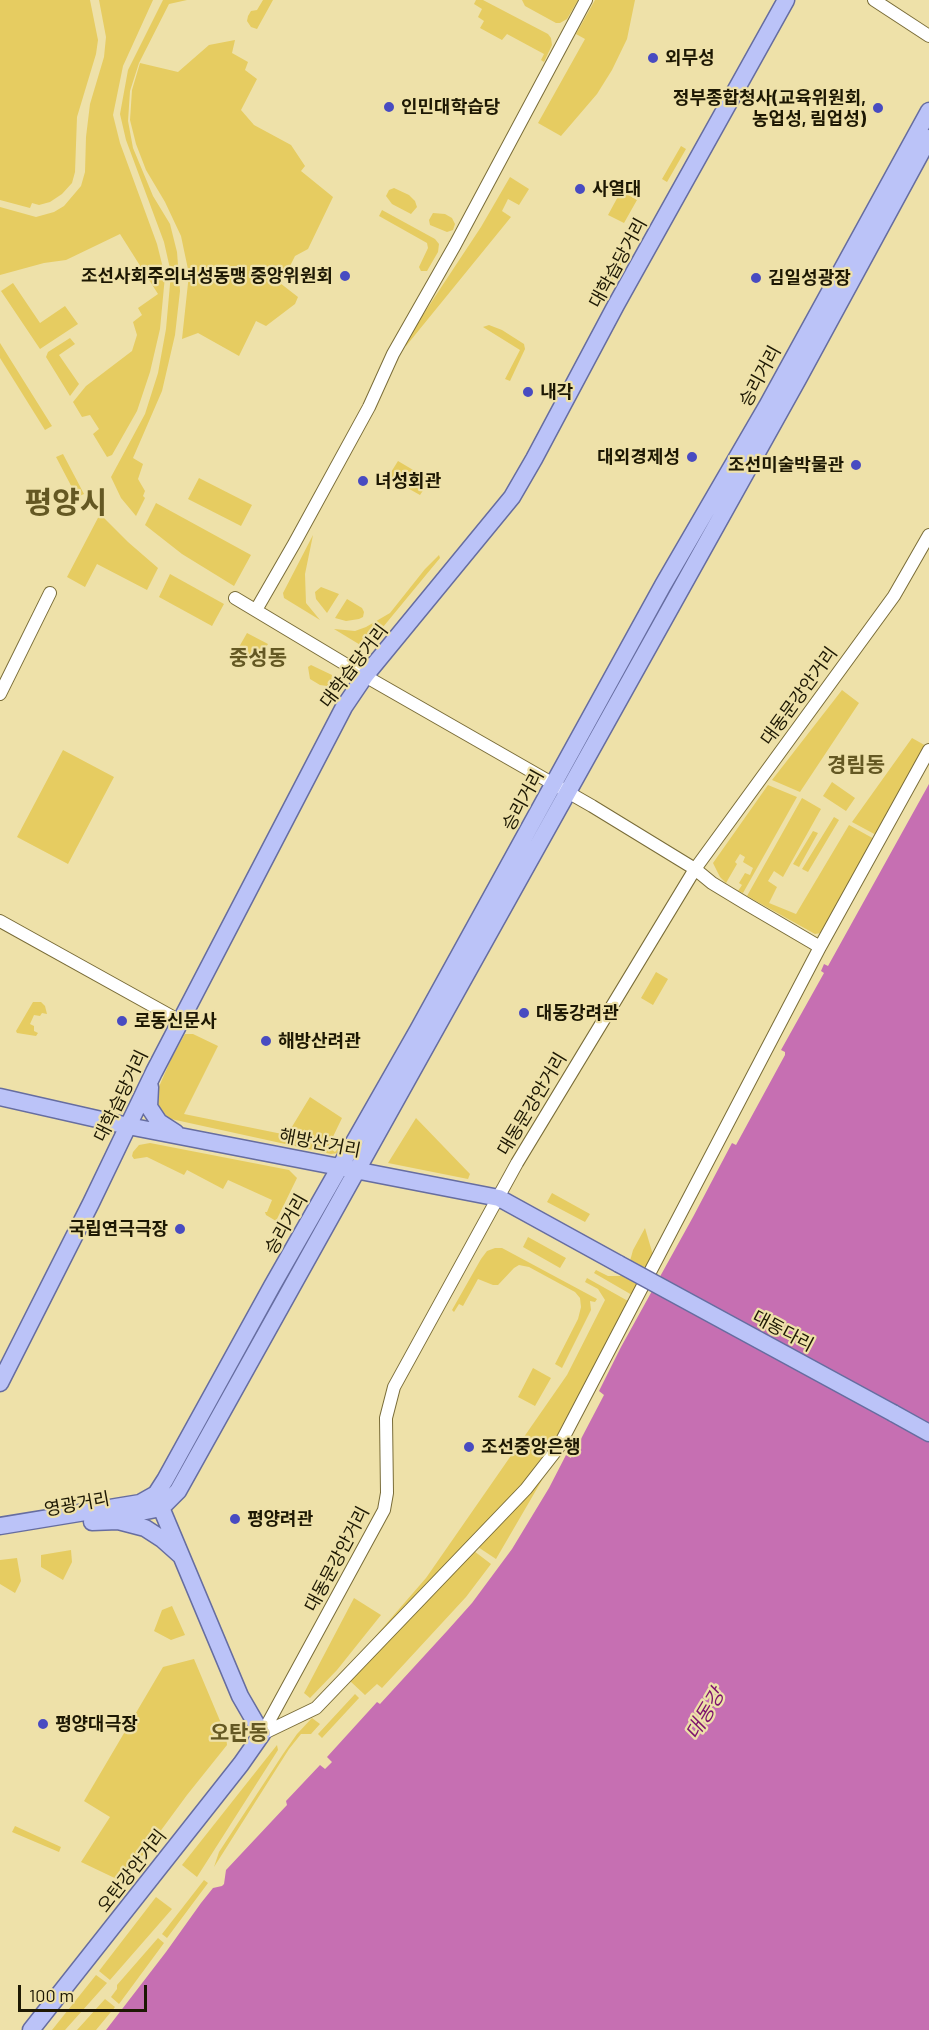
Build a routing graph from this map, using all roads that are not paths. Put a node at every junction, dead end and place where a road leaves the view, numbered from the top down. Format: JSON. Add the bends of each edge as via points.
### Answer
{"nodes":[{"id":1,"x":586,"y":0,"type":"edge"},
{"id":2,"x":786,"y":0,"type":"edge"},
{"id":3,"x":874,"y":0,"type":"edge"},
{"id":4,"x":929,"y":36,"type":"edge"},
{"id":5,"x":929,"y":111,"type":"edge"},
{"id":6,"x":929,"y":138,"type":"edge"},
{"id":7,"x":929,"y":535,"type":"edge"},
{"id":8,"x":50,"y":593,"type":"dead end"},
{"id":9,"x":235,"y":598,"type":"dead end"},
{"id":10,"x":256,"y":610,"type":"junction"},
{"id":11,"x":365,"y":676,"type":"junction"},
{"id":12,"x":0,"y":694,"type":"edge"},
{"id":13,"x":929,"y":750,"type":"edge"},
{"id":14,"x":561,"y":788,"type":"junction"},
{"id":15,"x":695,"y":869,"type":"junction"},
{"id":16,"x":0,"y":921,"type":"edge"},
{"id":17,"x":820,"y":947,"type":"junction"},
{"id":18,"x":180,"y":1022,"type":"junction"},
{"id":19,"x":154,"y":1072,"type":"junction"},
{"id":20,"x":0,"y":1097,"type":"edge"},
{"id":21,"x":128,"y":1126,"type":"junction"},
{"id":22,"x":179,"y":1136,"type":"junction"},
{"id":23,"x":349,"y":1169,"type":"junction"},
{"id":24,"x":500,"y":1198,"type":"junction"},
{"id":25,"x":619,"y":1264,"type":"joint"},
{"id":26,"x":0,"y":1383,"type":"edge"},
{"id":27,"x":929,"y":1433,"type":"edge"},
{"id":28,"x":158,"y":1501,"type":"junction"},
{"id":29,"x":92,"y":1522,"type":"junction"},
{"id":30,"x":0,"y":1526,"type":"edge"},
{"id":31,"x":0,"y":1537,"type":"edge"},
{"id":32,"x":184,"y":1559,"type":"junction"},
{"id":33,"x":262,"y":1734,"type":"junction"},
{"id":34,"x":31,"y":2030,"type":"edge"}],
"edges":[{"from":1,"to":10,"type":"street"},
{"from":2,"to":11,"type":"main road","name":"대학습당거리","via":[[512,497]]},
{"from":3,"to":4,"type":"street"},
{"from":5,"to":14,"type":"main road","name":"승리거리","via":[[663,585]]},
{"from":6,"to":14,"type":"main road","name":"승리거리","via":[[798,379]]},
{"from":7,"to":15,"type":"street","name":"대동문강안거리","via":[[894,596]]},
{"from":8,"to":12,"type":"street"},
{"from":9,"to":10,"type":"street"},
{"from":10,"to":11,"type":"street"},
{"from":11,"to":14,"type":"street"},
{"from":11,"to":18,"type":"main road","name":"대학습당거리","via":[[344,707]]},
{"from":13,"to":17,"type":"street"},
{"from":14,"to":15,"type":"street"},
{"from":14,"to":23,"type":"main road","name":"승리거리"},
{"from":15,"to":17,"type":"street"},
{"from":15,"to":24,"type":"street","name":"대동문강안거리","via":[[517,1163]]},
{"from":16,"to":18,"type":"street"},
{"from":17,"to":33,"type":"street","via":[[558,1448],[526,1489],[316,1708]]},
{"from":18,"to":19,"type":"main road","name":"대학습당거리"},
{"from":19,"to":21,"type":"main road","name":"대학습당거리"},
{"from":19,"to":22,"type":"main road","via":[[149,1107],[159,1122]]},
{"from":20,"to":21,"type":"main road","name":"해방산거리"},
{"from":21,"to":22,"type":"main road","name":"해방산거리"},
{"from":21,"to":26,"type":"main road","name":"대학습당거리"},
{"from":22,"to":23,"type":"main road","name":"해방산거리"},
{"from":23,"to":24,"type":"main road","name":"해방산거리"},
{"from":23,"to":28,"type":"main road","name":"승리거리","via":[[199,1455],[178,1491]]},
{"from":24,"to":25,"type":"main road","name":"해방산거리"},
{"from":24,"to":33,"type":"street","name":"대동문강안거리","via":[[394,1387],[386,1418],[384,1510]]},
{"from":25,"to":27,"type":"main road","name":"대동다리","bridge":true},
{"from":28,"to":29,"type":"main road","name":"영광거리"},
{"from":28,"to":30,"type":"main road","name":"영광거리"},
{"from":28,"to":32,"type":"main road"},
{"from":29,"to":31,"type":"main road","name":"영광거리"},
{"from":29,"to":32,"type":"main road","via":[[118,1521],[145,1528]]},
{"from":32,"to":33,"type":"main road","via":[[240,1696]]},
{"from":33,"to":34,"type":"main road","name":"오탄강안거리"}]}
